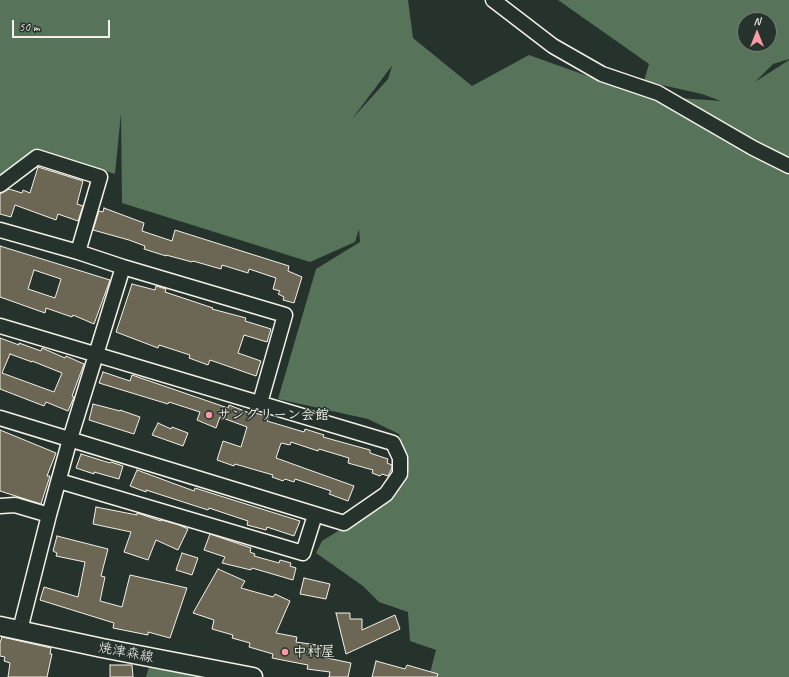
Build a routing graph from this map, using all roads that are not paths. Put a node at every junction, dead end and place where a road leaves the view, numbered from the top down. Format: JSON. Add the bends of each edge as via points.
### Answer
{"nodes":[{"id":1,"x":493,"y":0,"type":"edge"},
{"id":2,"x":789,"y":166,"type":"edge"},
{"id":3,"x":0,"y":185,"type":"edge"},
{"id":4,"x":0,"y":230,"type":"edge"},
{"id":5,"x":78,"y":252,"type":"junction"},
{"id":6,"x":123,"y":267,"type":"junction"},
{"id":7,"x":0,"y":326,"type":"edge"},
{"id":8,"x":95,"y":354,"type":"junction"},
{"id":9,"x":260,"y":403,"type":"junction"},
{"id":10,"x":0,"y":418,"type":"edge"},
{"id":11,"x":70,"y":439,"type":"junction"},
{"id":12,"x":59,"y":481,"type":"junction"},
{"id":13,"x":0,"y":506,"type":"edge"},
{"id":14,"x":49,"y":515,"type":"junction"},
{"id":15,"x":315,"y":515,"type":"junction"},
{"id":16,"x":0,"y":626,"type":"edge"},
{"id":17,"x":20,"y":630,"type":"junction"},
{"id":18,"x":253,"y":677,"type":"edge"}],
"edges":[{"from":1,"to":2,"type":"street","via":[[554,46],[602,74],[658,93]]},
{"from":3,"to":5,"type":"street","via":[[37,157],[100,177]]},
{"from":4,"to":5,"type":"street"},
{"from":5,"to":6,"type":"street"},
{"from":6,"to":8,"type":"street"},
{"from":6,"to":9,"type":"street","via":[[285,315]]},
{"from":7,"to":8,"type":"street"},
{"from":8,"to":9,"type":"street"},
{"from":8,"to":11,"type":"street"},
{"from":9,"to":15,"type":"street","via":[[393,443],[400,458],[400,474],[386,494],[344,523]]},
{"from":10,"to":11,"type":"street"},
{"from":11,"to":12,"type":"street"},
{"from":11,"to":15,"type":"street"},
{"from":12,"to":14,"type":"street"},
{"from":12,"to":15,"type":"street","via":[[303,553]]},
{"from":13,"to":14,"type":"street","via":[[15,505]]},
{"from":14,"to":17,"type":"street"},
{"from":16,"to":17,"type":"main road","name":"焼津森線"},
{"from":17,"to":18,"type":"main road","name":"焼津森線"}]}
